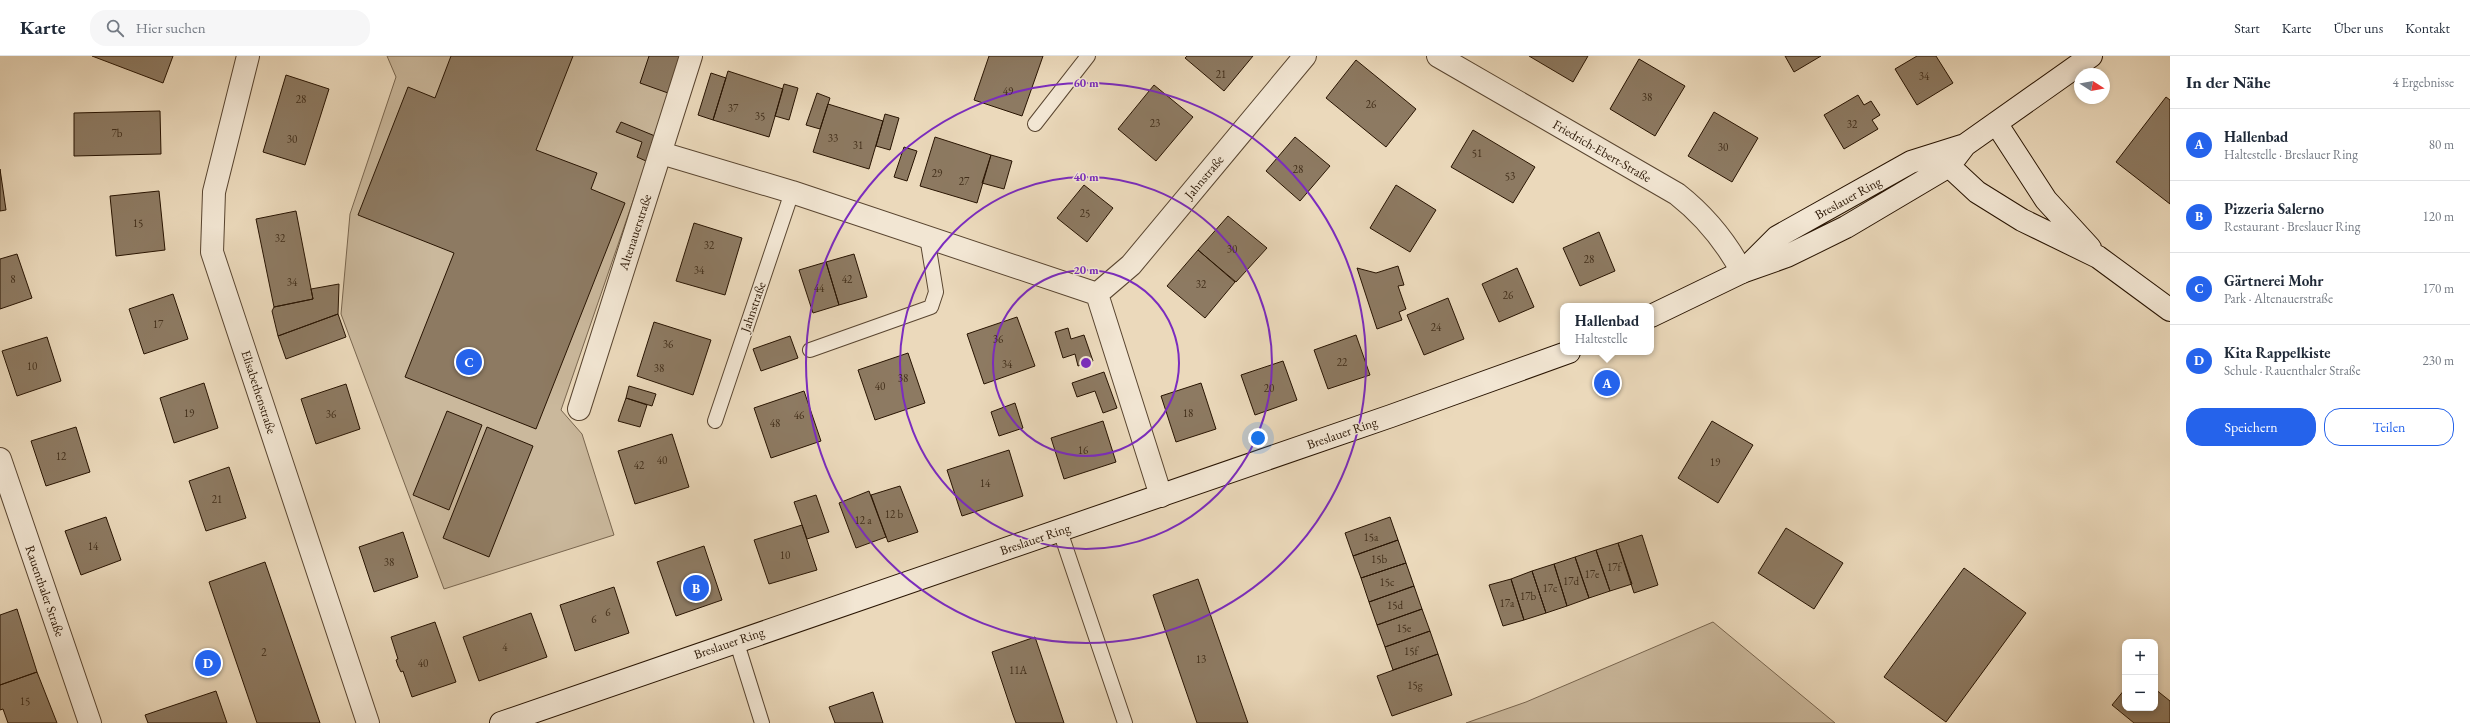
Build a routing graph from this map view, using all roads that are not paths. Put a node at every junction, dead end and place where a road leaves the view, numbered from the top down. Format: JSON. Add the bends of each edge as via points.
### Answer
{"nodes":[{"id":1,"x":248,"y":56,"type":"edge"},
{"id":2,"x":691,"y":56,"type":"edge"},
{"id":3,"x":1088,"y":56,"type":"edge"},
{"id":4,"x":1305,"y":56,"type":"edge"},
{"id":5,"x":1438,"y":56,"type":"edge"},
{"id":6,"x":2091,"y":56,"type":"edge"},
{"id":7,"x":1996,"y":123,"type":"junction"},
{"id":8,"x":1035,"y":124,"type":"dead end"},
{"id":9,"x":1965,"y":145,"type":"junction"},
{"id":10,"x":660,"y":153,"type":"junction"},
{"id":11,"x":1949,"y":166,"type":"junction"},
{"id":12,"x":792,"y":192,"type":"junction"},
{"id":13,"x":926,"y":238,"type":"junction"},
{"id":14,"x":2098,"y":257,"type":"junction"},
{"id":15,"x":1742,"y":272,"type":"junction"},
{"id":16,"x":1097,"y":294,"type":"junction"},
{"id":17,"x":2170,"y":310,"type":"edge"},
{"id":18,"x":1654,"y":315,"type":"edge"},
{"id":19,"x":810,"y":350,"type":"dead end"},
{"id":20,"x":1560,"y":355,"type":"edge"},
{"id":21,"x":579,"y":409,"type":"dead end"},
{"id":22,"x":715,"y":421,"type":"dead end"},
{"id":23,"x":0,"y":460,"type":"edge"},
{"id":24,"x":1161,"y":496,"type":"junction"},
{"id":25,"x":1060,"y":531,"type":"junction"},
{"id":26,"x":736,"y":640,"type":"junction"},
{"id":27,"x":90,"y":723,"type":"edge"},
{"id":28,"x":368,"y":723,"type":"edge"},
{"id":29,"x":500,"y":723,"type":"edge"},
{"id":30,"x":762,"y":723,"type":"edge"},
{"id":31,"x":1125,"y":723,"type":"edge"}],
"edges":[{"from":1,"to":28,"type":"street","name":"Elisabethenstraße","via":[[214,192],[212,252]]},
{"from":2,"to":10,"type":"street","name":"Altenauerstraße"},
{"from":3,"to":8,"type":"lane"},
{"from":4,"to":16,"type":"street","name":"Jahnstraße","via":[[1131,265]]},
{"from":5,"to":15,"type":"street","name":"Friedrich-Ebert-Straße","via":[[1677,194],[1701,213],[1721,236]]},
{"from":6,"to":7,"type":"street","name":"Breslauer Ring"},
{"from":7,"to":9,"type":"street","name":"Breslauer Ring"},
{"from":7,"to":14,"type":"street","via":[[2046,200]]},
{"from":9,"to":11,"type":"street","name":"Breslauer Ring"},
{"from":9,"to":15,"type":"street","name":"Breslauer Ring","via":[[1911,162],[1777,237]]},
{"from":10,"to":12,"type":"street"},
{"from":10,"to":21,"type":"street","name":"Altenauerstraße"},
{"from":11,"to":14,"type":"street","via":[[1977,192],[2022,220]]},
{"from":11,"to":15,"type":"street","name":"Breslauer Ring","via":[[1846,227],[1787,256]]},
{"from":12,"to":13,"type":"street"},
{"from":12,"to":22,"type":"lane","name":"Jahnstraße"},
{"from":13,"to":16,"type":"street"},
{"from":13,"to":19,"type":"lane","via":[[936,292],[931,307]]},
{"from":14,"to":17,"type":"street"},
{"from":15,"to":18,"type":"street","name":"Breslauer Ring"},
{"from":16,"to":24,"type":"street"},
{"from":20,"to":24,"type":"street","name":"Breslauer Ring"},
{"from":23,"to":27,"type":"street","name":"Rauenthaler Straße"},
{"from":24,"to":25,"type":"street","name":"Breslauer Ring"},
{"from":25,"to":26,"type":"street","name":"Breslauer Ring"},
{"from":25,"to":31,"type":"lane"},
{"from":26,"to":29,"type":"street","name":"Breslauer Ring"},
{"from":26,"to":30,"type":"lane"}]}
